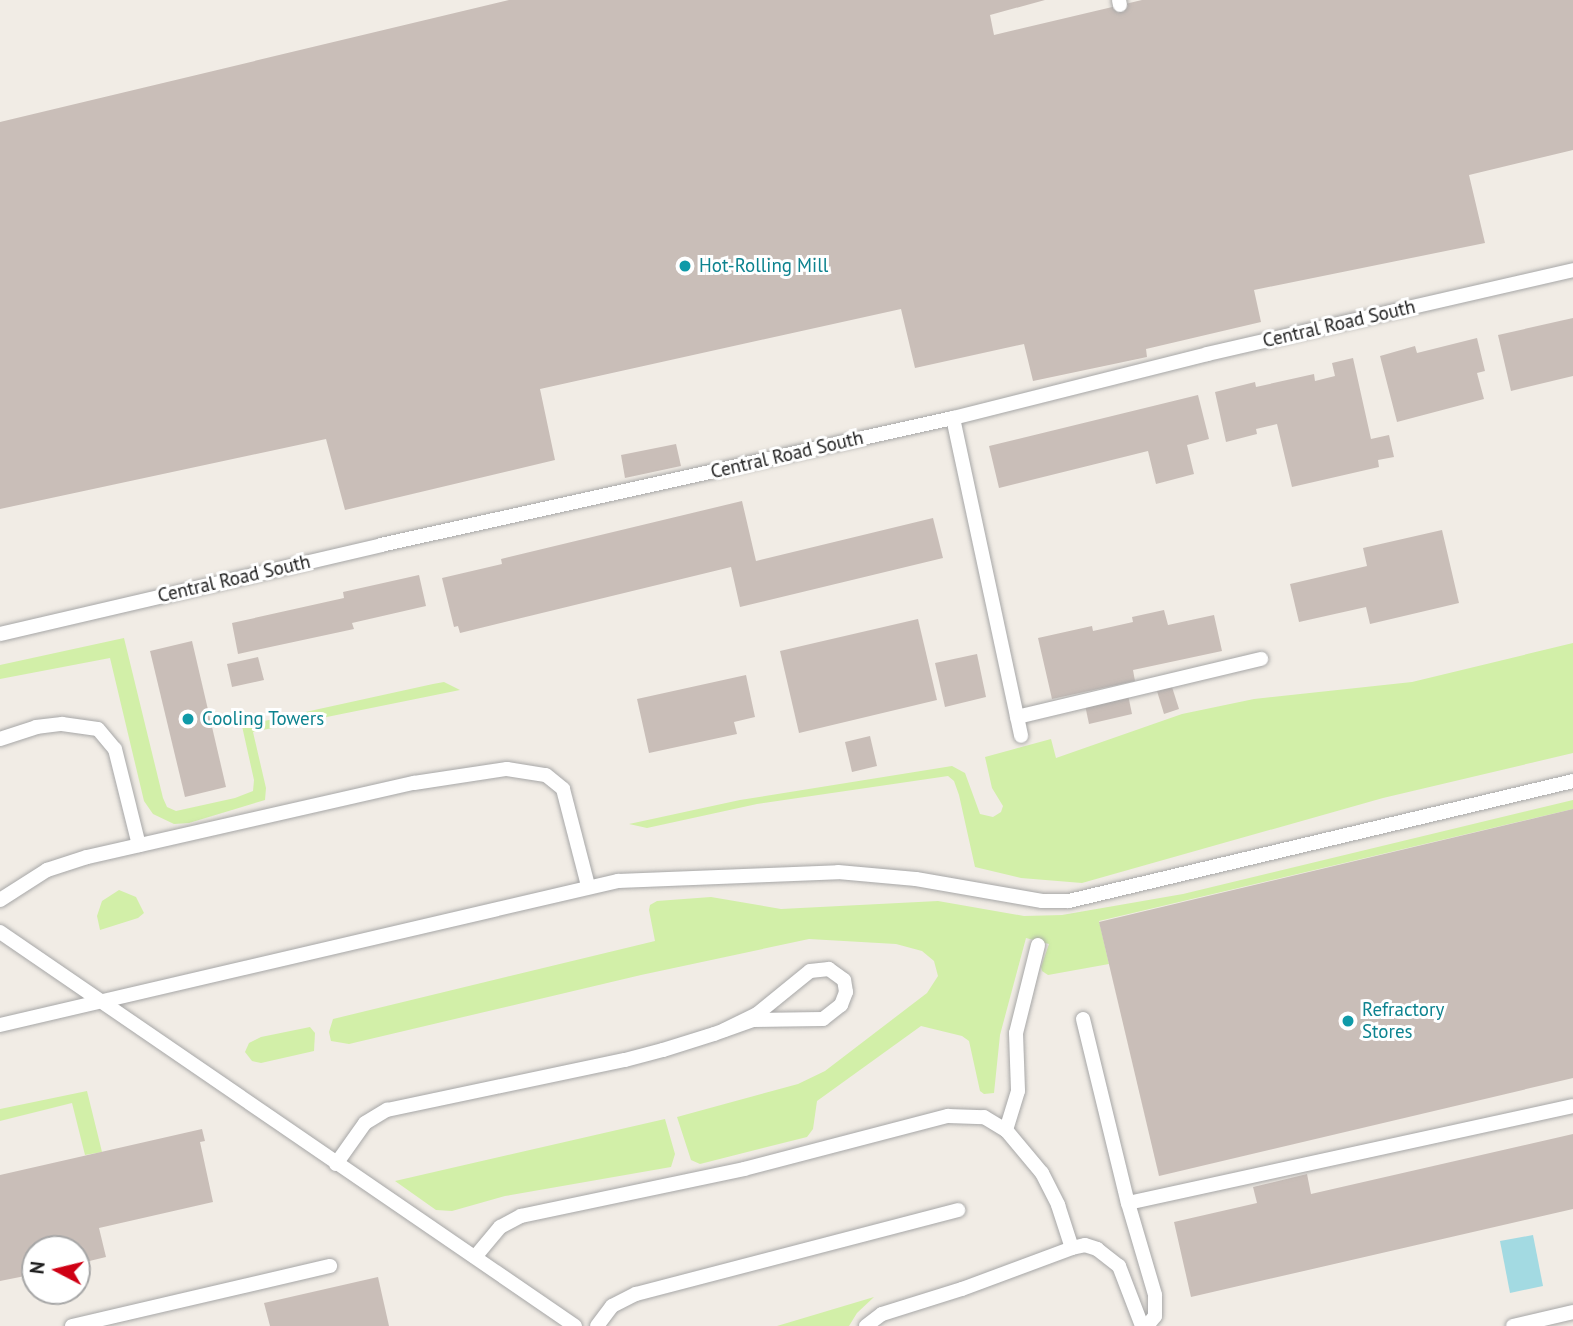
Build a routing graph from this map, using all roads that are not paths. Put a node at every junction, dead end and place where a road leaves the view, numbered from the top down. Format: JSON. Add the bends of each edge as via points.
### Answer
{"nodes":[{"id":1,"x":1573,"y":270,"type":"edge"},
{"id":2,"x":953,"y":418,"type":"junction"},
{"id":3,"x":0,"y":634,"type":"edge"},
{"id":4,"x":1261,"y":659,"type":"dead end"},
{"id":5,"x":1017,"y":717,"type":"junction"},
{"id":6,"x":1021,"y":736,"type":"dead end"},
{"id":7,"x":0,"y":739,"type":"edge"},
{"id":8,"x":1573,"y":781,"type":"edge"},
{"id":9,"x":139,"y":845,"type":"junction"},
{"id":10,"x":587,"y":886,"type":"junction"},
{"id":11,"x":0,"y":900,"type":"edge"},
{"id":12,"x":0,"y":932,"type":"edge"},
{"id":13,"x":1038,"y":944,"type":"dead end"},
{"id":14,"x":101,"y":1002,"type":"junction"},
{"id":15,"x":1083,"y":1019,"type":"dead end"},
{"id":16,"x":0,"y":1025,"type":"edge"},
{"id":17,"x":723,"y":1030,"type":"junction"},
{"id":18,"x":1573,"y":1105,"type":"edge"},
{"id":19,"x":1006,"y":1130,"type":"junction"},
{"id":20,"x":336,"y":1164,"type":"junction"},
{"id":21,"x":1128,"y":1203,"type":"junction"},
{"id":22,"x":958,"y":1210,"type":"dead end"},
{"id":23,"x":1072,"y":1248,"type":"junction"},
{"id":24,"x":475,"y":1257,"type":"junction"},
{"id":25,"x":330,"y":1266,"type":"dead end"},
{"id":26,"x":1573,"y":1312,"type":"edge"},
{"id":27,"x":72,"y":1326,"type":"edge"},
{"id":28,"x":575,"y":1326,"type":"edge"},
{"id":29,"x":597,"y":1326,"type":"edge"},
{"id":30,"x":866,"y":1326,"type":"edge"},
{"id":31,"x":1142,"y":1326,"type":"edge"},
{"id":32,"x":1147,"y":1326,"type":"edge"},
{"id":33,"x":1513,"y":1326,"type":"edge"}],
"edges":[{"from":1,"to":2,"type":"lane","name":"Central Road South"},
{"from":2,"to":3,"type":"lane","name":"Central Road South"},
{"from":2,"to":5,"type":"lane"},
{"from":4,"to":5,"type":"lane"},
{"from":5,"to":6,"type":"lane"},
{"from":7,"to":9,"type":"lane","via":[[62,723],[98,729],[115,749]]},
{"from":8,"to":10,"type":"lane","via":[[1069,901],[838,872],[635,879]]},
{"from":9,"to":10,"type":"lane","via":[[414,783],[523,769],[546,775],[562,789]]},
{"from":9,"to":11,"type":"lane","via":[[47,870]]},
{"from":10,"to":14,"type":"lane"},
{"from":12,"to":14,"type":"lane"},
{"from":13,"to":19,"type":"lane","via":[[1016,1033],[1018,1091]]},
{"from":14,"to":16,"type":"lane"},
{"from":14,"to":20,"type":"lane"},
{"from":15,"to":21,"type":"lane"},
{"from":17,"to":17,"type":"lane","via":[[760,1019],[822,1019],[836,1012],[844,1000],[844,980],[830,969],[810,971],[757,1014]]},
{"from":17,"to":20,"type":"lane","via":[[625,1060],[387,1110],[365,1123]]},
{"from":18,"to":21,"type":"lane"},
{"from":19,"to":23,"type":"lane","via":[[1042,1173]]},
{"from":19,"to":24,"type":"lane","via":[[976,1116],[935,1119],[744,1169],[521,1216],[494,1233]]},
{"from":20,"to":24,"type":"lane"},
{"from":21,"to":32,"type":"lane","via":[[1157,1304]]},
{"from":22,"to":29,"type":"lane","via":[[636,1294],[612,1306]]},
{"from":23,"to":30,"type":"lane","via":[[882,1314]]},
{"from":23,"to":31,"type":"lane","via":[[1091,1247],[1114,1261]]},
{"from":24,"to":28,"type":"lane"},
{"from":25,"to":27,"type":"lane"},
{"from":26,"to":33,"type":"lane"}]}
